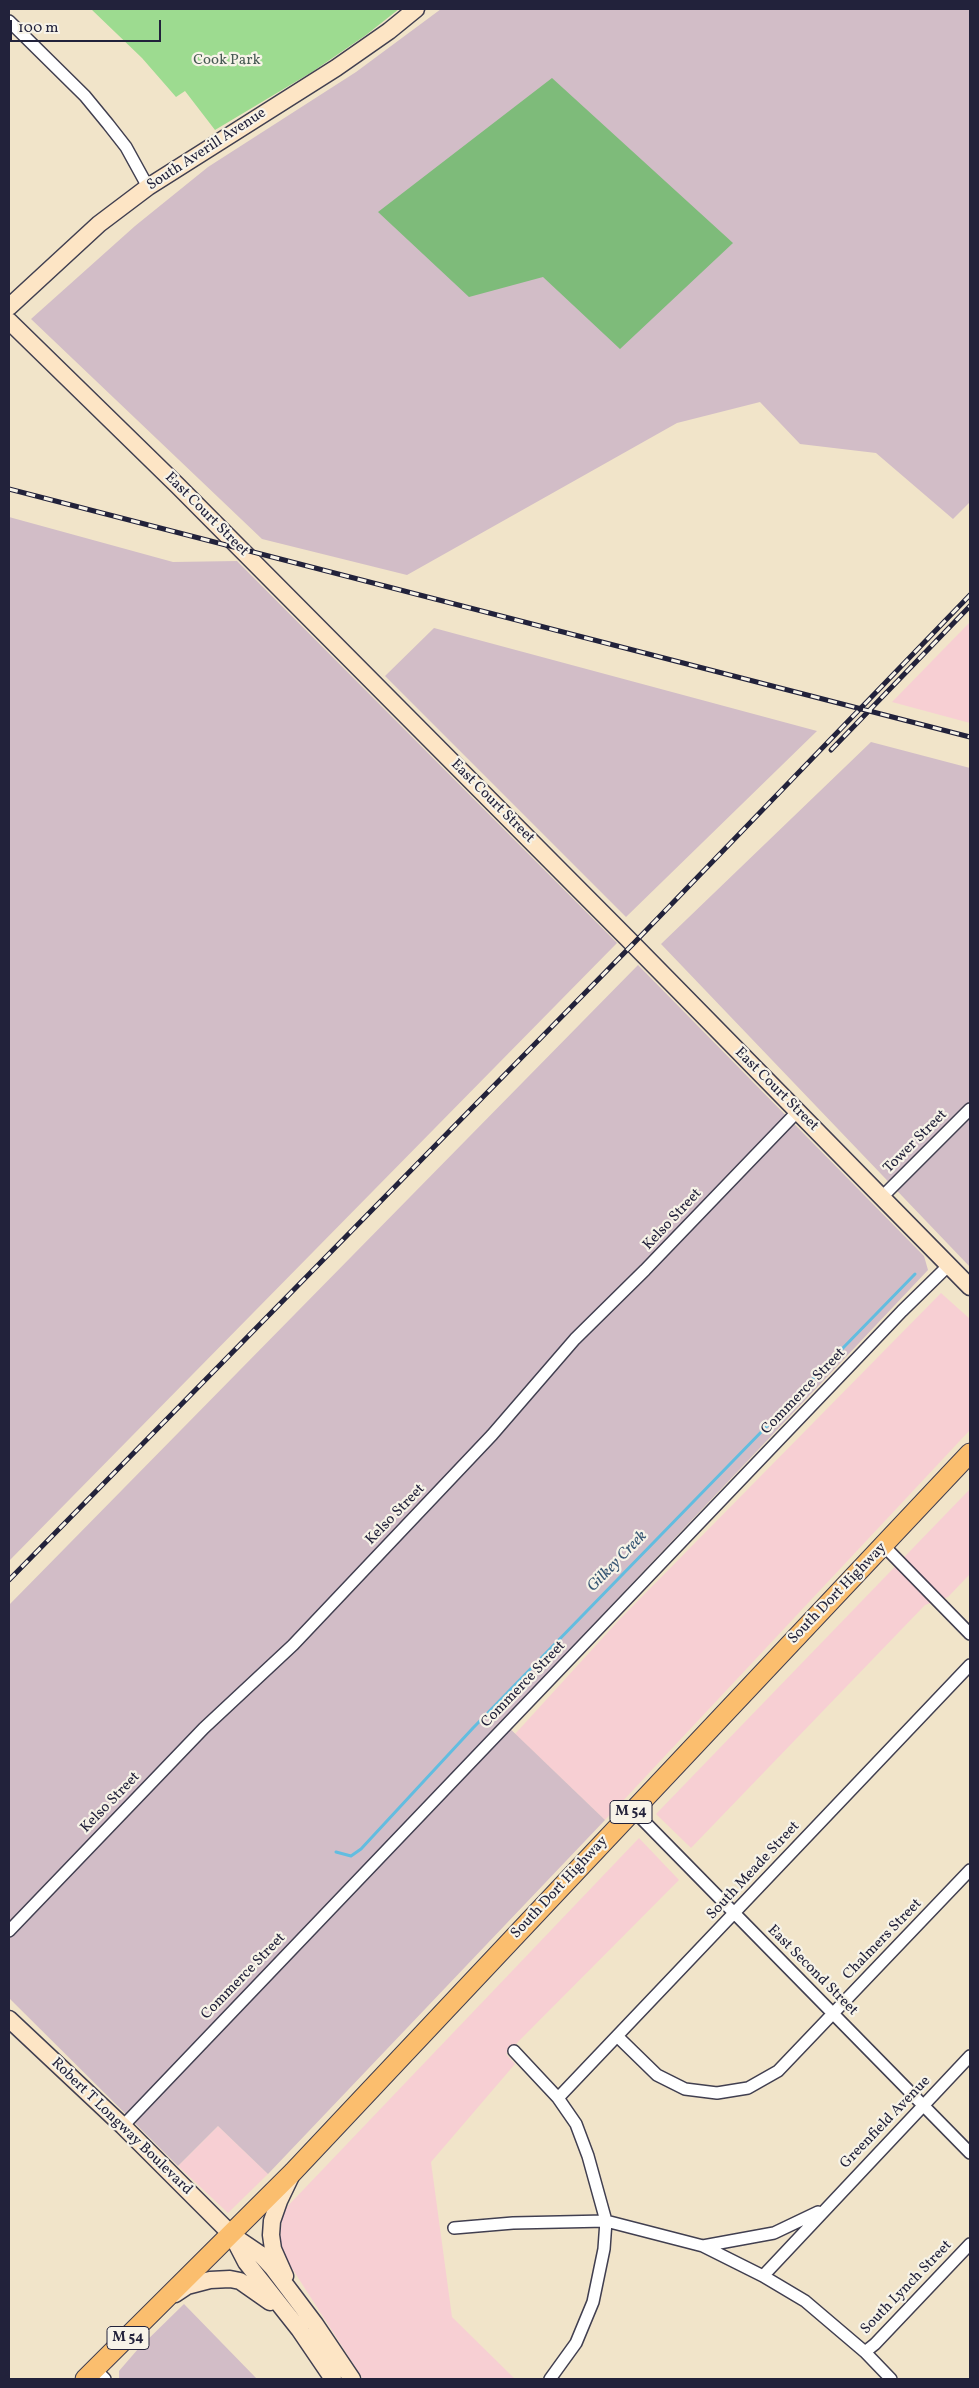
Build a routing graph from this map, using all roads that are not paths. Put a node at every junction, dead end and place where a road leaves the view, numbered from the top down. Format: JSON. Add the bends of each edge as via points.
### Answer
{"nodes":[{"id":1,"x":416,"y":9,"type":"edge"},
{"id":2,"x":9,"y":21,"type":"edge"},
{"id":3,"x":148,"y":187,"type":"junction"},
{"id":4,"x":9,"y":307,"type":"edge"},
{"id":5,"x":9,"y":321,"type":"edge"},
{"id":6,"x":970,"y":1108,"type":"edge"},
{"id":7,"x":796,"y":1112,"type":"junction"},
{"id":8,"x":882,"y":1197,"type":"junction"},
{"id":9,"x":948,"y":1266,"type":"junction"},
{"id":10,"x":970,"y":1287,"type":"edge"},
{"id":11,"x":970,"y":1453,"type":"edge"},
{"id":12,"x":884,"y":1546,"type":"junction"},
{"id":13,"x":970,"y":1634,"type":"edge"},
{"id":14,"x":970,"y":1665,"type":"edge"},
{"id":15,"x":633,"y":1810,"type":"junction"},
{"id":16,"x":970,"y":1870,"type":"edge"},
{"id":17,"x":734,"y":1913,"type":"junction"},
{"id":18,"x":9,"y":1931,"type":"edge"},
{"id":19,"x":833,"y":2014,"type":"junction"},
{"id":20,"x":9,"y":2019,"type":"edge"},
{"id":21,"x":618,"y":2038,"type":"junction"},
{"id":22,"x":514,"y":2051,"type":"dead end"},
{"id":23,"x":970,"y":2056,"type":"edge"},
{"id":24,"x":558,"y":2098,"type":"junction"},
{"id":25,"x":924,"y":2106,"type":"junction"},
{"id":26,"x":123,"y":2126,"type":"junction"},
{"id":27,"x":970,"y":2153,"type":"edge"},
{"id":28,"x":293,"y":2172,"type":"junction"},
{"id":29,"x":823,"y":2210,"type":"junction"},
{"id":30,"x":606,"y":2221,"type":"junction"},
{"id":31,"x":454,"y":2228,"type":"dead end"},
{"id":32,"x":232,"y":2235,"type":"junction"},
{"id":33,"x":970,"y":2244,"type":"edge"},
{"id":34,"x":704,"y":2246,"type":"junction"},
{"id":35,"x":763,"y":2276,"type":"junction"},
{"id":36,"x":290,"y":2290,"type":"junction"},
{"id":37,"x":171,"y":2296,"type":"junction"},
{"id":38,"x":299,"y":2329,"type":"junction"},
{"id":39,"x":865,"y":2352,"type":"junction"},
{"id":40,"x":95,"y":2376,"type":"edge"},
{"id":41,"x":333,"y":2379,"type":"edge"},
{"id":42,"x":352,"y":2379,"type":"edge"},
{"id":43,"x":550,"y":2379,"type":"edge"},
{"id":44,"x":891,"y":2379,"type":"edge"}],
"edges":[{"from":1,"to":3,"type":"street","name":"South Averill Avenue","via":[[336,68]]},
{"from":2,"to":3,"type":"street","via":[[85,96],[126,147]]},
{"from":3,"to":4,"type":"street","name":"South Averill Avenue","via":[[99,224]]},
{"from":5,"to":7,"type":"street","name":"East Court Street","via":[[191,499]]},
{"from":6,"to":8,"type":"street","name":"Tower Street"},
{"from":7,"to":8,"type":"street","name":"East Court Street"},
{"from":7,"to":18,"type":"street","name":"Kelso Street","via":[[575,1339],[492,1435],[293,1645],[204,1728]]},
{"from":8,"to":9,"type":"street","name":"East Court Street"},
{"from":9,"to":10,"type":"street","name":"East Court Street"},
{"from":9,"to":26,"type":"street","name":"Commerce Street"},
{"from":11,"to":12,"type":"main road","name":"South Dort Highway","number":"M 54"},
{"from":12,"to":13,"type":"street"},
{"from":12,"to":15,"type":"main road","name":"South Dort Highway","number":"M 54"},
{"from":14,"to":17,"type":"street","name":"South Meade Street"},
{"from":15,"to":17,"type":"street","name":"East Second Street"},
{"from":15,"to":28,"type":"main road","name":"South Dort Highway","number":"M 54"},
{"from":16,"to":19,"type":"street","name":"Chalmers Street"},
{"from":17,"to":19,"type":"street","name":"East Second Street"},
{"from":17,"to":21,"type":"street","name":"South Meade Street"},
{"from":19,"to":21,"type":"street","name":"Chalmers Street","via":[[778,2071],[748,2088],[717,2093],[685,2089],[657,2075]]},
{"from":19,"to":25,"type":"street","name":"East Second Street"},
{"from":20,"to":26,"type":"street","name":"Robert T Longway Boulevard"},
{"from":21,"to":24,"type":"street","name":"South Meade Street"},
{"from":22,"to":24,"type":"street"},
{"from":23,"to":25,"type":"street","name":"Greenfield Avenue"},
{"from":24,"to":30,"type":"street","via":[[576,2124]]},
{"from":25,"to":27,"type":"street","name":"East Second Street"},
{"from":25,"to":29,"type":"street","name":"Greenfield Avenue"},
{"from":26,"to":32,"type":"street","name":"Robert T Longway Boulevard"},
{"from":28,"to":32,"type":"main road","name":"South Dort Highway","number":"M 54"},
{"from":28,"to":36,"type":"street","via":[[279,2201],[271,2234]]},
{"from":29,"to":34,"type":"street","name":"Greenfield Avenue","via":[[774,2233]]},
{"from":29,"to":35,"type":"street","name":"Greenfield Avenue"},
{"from":30,"to":31,"type":"street"},
{"from":30,"to":34,"type":"street"},
{"from":30,"to":43,"type":"street","via":[[593,2302],[576,2343]]},
{"from":32,"to":36,"type":"street","name":"Robert T Longway Boulevard","via":[[260,2254]]},
{"from":32,"to":37,"type":"main road","number":"M 54"},
{"from":32,"to":38,"type":"street","name":"Robert T Longway Boulevard","via":[[246,2262]]},
{"from":33,"to":39,"type":"street","name":"South Lynch Street"},
{"from":34,"to":35,"type":"street"},
{"from":35,"to":39,"type":"street","via":[[805,2301]]},
{"from":36,"to":42,"type":"street","name":"Robert T Longway Boulevard"},
{"from":37,"to":38,"type":"street","via":[[187,2286],[219,2278],[240,2281],[274,2305]]},
{"from":37,"to":40,"type":"main road","number":"M 54"},
{"from":38,"to":41,"type":"street","name":"Robert T Longway Boulevard"},
{"from":39,"to":44,"type":"street"}]}
